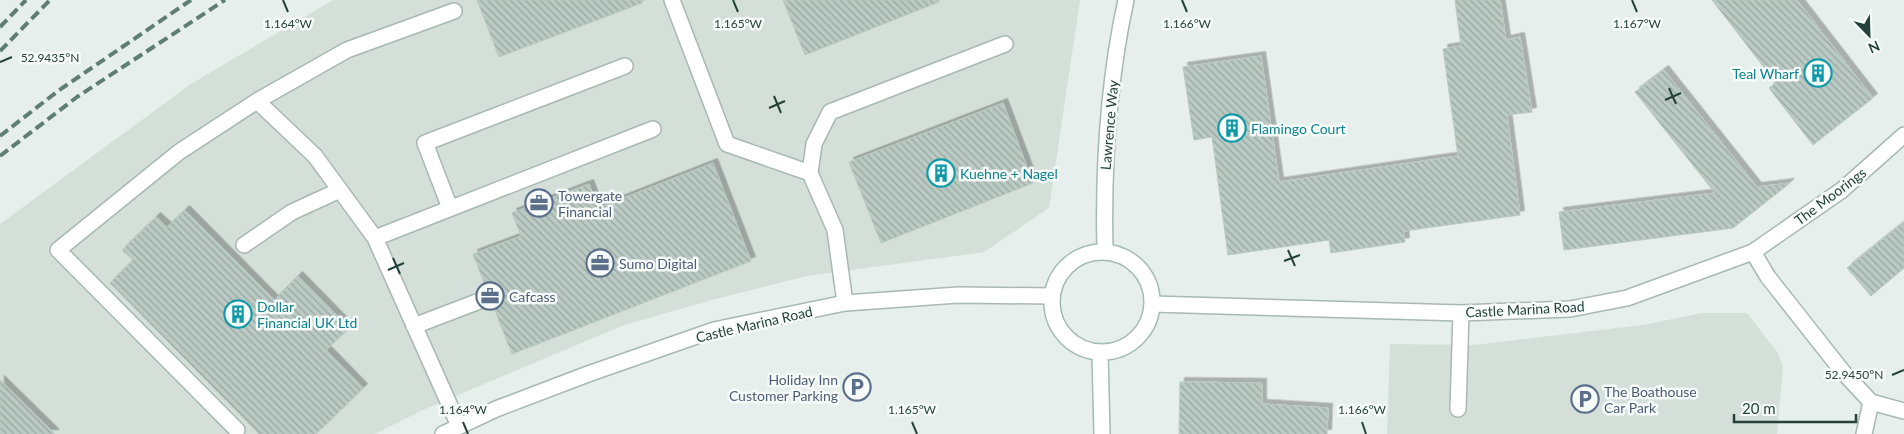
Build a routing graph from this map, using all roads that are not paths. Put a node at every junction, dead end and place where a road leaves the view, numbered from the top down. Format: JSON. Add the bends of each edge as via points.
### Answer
{"nodes":[{"id":1,"x":672,"y":0,"type":"edge"},
{"id":2,"x":1126,"y":0,"type":"edge"},
{"id":3,"x":454,"y":11,"type":"dead end"},
{"id":4,"x":1005,"y":44,"type":"dead end"},
{"id":5,"x":625,"y":66,"type":"dead end"},
{"id":6,"x":257,"y":101,"type":"junction"},
{"id":7,"x":653,"y":129,"type":"dead end"},
{"id":8,"x":1904,"y":135,"type":"edge"},
{"id":9,"x":810,"y":173,"type":"junction"},
{"id":10,"x":340,"y":190,"type":"junction"},
{"id":11,"x":450,"y":208,"type":"junction"},
{"id":12,"x":375,"y":238,"type":"junction"},
{"id":13,"x":244,"y":245,"type":"dead end"},
{"id":14,"x":1105,"y":251,"type":"junction"},
{"id":15,"x":1753,"y":252,"type":"junction"},
{"id":16,"x":1052,"y":296,"type":"junction"},
{"id":17,"x":482,"y":300,"type":"dead end"},
{"id":18,"x":845,"y":303,"type":"junction"},
{"id":19,"x":1153,"y":304,"type":"junction"},
{"id":20,"x":1461,"y":312,"type":"junction"},
{"id":21,"x":414,"y":326,"type":"junction"},
{"id":22,"x":1100,"y":353,"type":"junction"},
{"id":23,"x":1872,"y":402,"type":"junction"},
{"id":24,"x":1458,"y":409,"type":"dead end"},
{"id":25,"x":1904,"y":411,"type":"edge"},
{"id":26,"x":458,"y":426,"type":"junction"},
{"id":27,"x":237,"y":430,"type":"dead end"},
{"id":28,"x":443,"y":434,"type":"edge"},
{"id":29,"x":1102,"y":434,"type":"edge"},
{"id":30,"x":1864,"y":434,"type":"edge"}],
"edges":[{"from":1,"to":9,"type":"street","via":[[727,144]]},
{"from":2,"to":14,"type":"street","name":"Lawrence Way","via":[[1109,120],[1104,194]]},
{"from":3,"to":6,"type":"street","via":[[347,50]]},
{"from":4,"to":9,"type":"street","via":[[830,112],[814,144]]},
{"from":5,"to":11,"type":"street","via":[[425,143]]},
{"from":6,"to":10,"type":"street","via":[[315,156]]},
{"from":6,"to":27,"type":"street","via":[[179,152],[58,250]]},
{"from":7,"to":11,"type":"street"},
{"from":8,"to":15,"type":"street","name":"The Moorings","via":[[1842,190]]},
{"from":9,"to":18,"type":"street","via":[[835,230]]},
{"from":10,"to":12,"type":"street"},
{"from":10,"to":13,"type":"street","via":[[292,212]]},
{"from":11,"to":12,"type":"street"},
{"from":12,"to":21,"type":"street"},
{"from":14,"to":16,"type":"street","via":[[1079,257],[1065,267],[1055,282]]},
{"from":14,"to":19,"type":"street","via":[[1133,261],[1145,274]]},
{"from":15,"to":20,"type":"street","name":"Castle Marina Road","via":[[1627,298],[1570,309]]},
{"from":15,"to":23,"type":"street","via":[[1768,277],[1843,372]]},
{"from":16,"to":18,"type":"street","name":"Castle Marina Road","via":[[958,295]]},
{"from":16,"to":22,"type":"street","via":[[1055,321],[1064,335],[1078,347]]},
{"from":17,"to":21,"type":"street"},
{"from":18,"to":26,"type":"street","name":"Castle Marina Road","via":[[714,330],[588,374]]},
{"from":19,"to":20,"type":"street","name":"Castle Marina Road"},
{"from":19,"to":22,"type":"street","via":[[1142,333],[1129,345]]},
{"from":20,"to":24,"type":"street"},
{"from":21,"to":26,"type":"street"},
{"from":22,"to":29,"type":"street"},
{"from":23,"to":25,"type":"street"},
{"from":23,"to":30,"type":"street"},
{"from":26,"to":28,"type":"street","name":"Castle Marina Road"}]}
